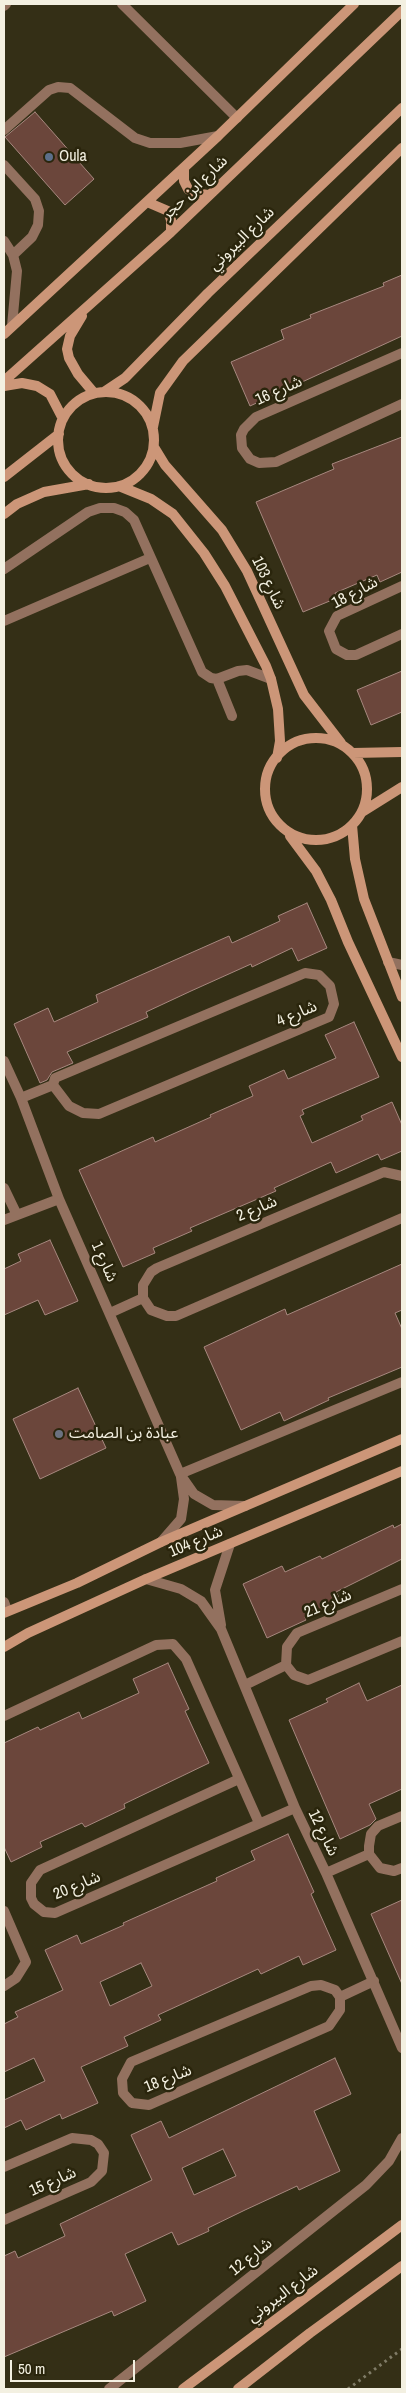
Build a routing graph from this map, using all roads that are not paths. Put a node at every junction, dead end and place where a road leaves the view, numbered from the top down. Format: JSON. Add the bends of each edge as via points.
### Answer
{"nodes":[{"id":1,"x":122,"y":4,"type":"edge"},
{"id":2,"x":354,"y":4,"type":"edge"},
{"id":3,"x":402,"y":11,"type":"edge"},
{"id":4,"x":402,"y":108,"type":"edge"},
{"id":5,"x":237,"y":118,"type":"junction"},
{"id":6,"x":4,"y":130,"type":"edge"},
{"id":7,"x":218,"y":136,"type":"junction"},
{"id":8,"x":402,"y":148,"type":"edge"},
{"id":9,"x":4,"y":165,"type":"edge"},
{"id":10,"x":184,"y":168,"type":"junction"},
{"id":11,"x":208,"y":195,"type":"junction"},
{"id":12,"x":147,"y":202,"type":"junction"},
{"id":13,"x":170,"y":232,"type":"junction"},
{"id":14,"x":4,"y":242,"type":"edge"},
{"id":15,"x":13,"y":255,"type":"junction"},
{"id":16,"x":87,"y":308,"type":"junction"},
{"id":17,"x":6,"y":331,"type":"edge"},
{"id":18,"x":402,"y":352,"type":"edge"},
{"id":19,"x":4,"y":381,"type":"edge"},
{"id":20,"x":4,"y":386,"type":"edge"},
{"id":21,"x":99,"y":393,"type":"junction"},
{"id":22,"x":402,"y":404,"type":"edge"},
{"id":23,"x":63,"y":419,"type":"junction"},
{"id":24,"x":153,"y":427,"type":"junction"},
{"id":25,"x":59,"y":434,"type":"junction"},
{"id":26,"x":154,"y":447,"type":"junction"},
{"id":27,"x":4,"y":477,"type":"edge"},
{"id":28,"x":89,"y":484,"type":"junction"},
{"id":29,"x":119,"y":486,"type":"junction"},
{"id":30,"x":4,"y":514,"type":"edge"},
{"id":31,"x":150,"y":558,"type":"junction"},
{"id":32,"x":4,"y":569,"type":"edge"},
{"id":33,"x":402,"y":586,"type":"edge"},
{"id":34,"x":4,"y":621,"type":"edge"},
{"id":35,"x":402,"y":634,"type":"edge"},
{"id":36,"x":217,"y":679,"type":"junction"},
{"id":37,"x":271,"y":679,"type":"junction"},
{"id":38,"x":232,"y":716,"type":"dead end"},
{"id":39,"x":341,"y":744,"type":"junction"},
{"id":40,"x":402,"y":752,"type":"edge"},
{"id":41,"x":352,"y":753,"type":"junction"},
{"id":42,"x":276,"y":758,"type":"junction"},
{"id":43,"x":402,"y":787,"type":"edge"},
{"id":44,"x":362,"y":812,"type":"junction"},
{"id":45,"x":352,"y":825,"type":"junction"},
{"id":46,"x":286,"y":831,"type":"junction"},
{"id":47,"x":388,"y":962,"type":"junction"},
{"id":48,"x":402,"y":965,"type":"edge"},
{"id":49,"x":402,"y":997,"type":"edge"},
{"id":50,"x":402,"y":1057,"type":"edge"},
{"id":51,"x":4,"y":1061,"type":"edge"},
{"id":52,"x":53,"y":1085,"type":"junction"},
{"id":53,"x":22,"y":1098,"type":"junction"},
{"id":54,"x":402,"y":1176,"type":"edge"},
{"id":55,"x":4,"y":1188,"type":"edge"},
{"id":56,"x":59,"y":1199,"type":"junction"},
{"id":57,"x":17,"y":1215,"type":"junction"},
{"id":58,"x":402,"y":1218,"type":"edge"},
{"id":59,"x":4,"y":1220,"type":"edge"},
{"id":60,"x":143,"y":1298,"type":"junction"},
{"id":61,"x":110,"y":1313,"type":"junction"},
{"id":62,"x":402,"y":1382,"type":"edge"},
{"id":63,"x":402,"y":1439,"type":"edge"},
{"id":64,"x":402,"y":1471,"type":"edge"},
{"id":65,"x":180,"y":1474,"type":"junction"},
{"id":66,"x":245,"y":1506,"type":"junction"},
{"id":67,"x":161,"y":1542,"type":"junction"},
{"id":68,"x":230,"y":1544,"type":"junction"},
{"id":69,"x":146,"y":1579,"type":"junction"},
{"id":70,"x":402,"y":1589,"type":"edge"},
{"id":71,"x":5,"y":1608,"type":"edge"},
{"id":72,"x":221,"y":1629,"type":"junction"},
{"id":73,"x":402,"y":1641,"type":"edge"},
{"id":74,"x":4,"y":1647,"type":"edge"},
{"id":75,"x":286,"y":1665,"type":"junction"},
{"id":76,"x":245,"y":1685,"type":"junction"},
{"id":77,"x":4,"y":1716,"type":"edge"},
{"id":78,"x":239,"y":1779,"type":"junction"},
{"id":79,"x":294,"y":1808,"type":"junction"},
{"id":80,"x":402,"y":1816,"type":"edge"},
{"id":81,"x":259,"y":1823,"type":"junction"},
{"id":82,"x":369,"y":1854,"type":"junction"},
{"id":83,"x":402,"y":1868,"type":"edge"},
{"id":84,"x":326,"y":1873,"type":"junction"},
{"id":85,"x":4,"y":1911,"type":"edge"},
{"id":86,"x":374,"y":1981,"type":"junction"},
{"id":87,"x":4,"y":1986,"type":"edge"},
{"id":88,"x":340,"y":1997,"type":"junction"},
{"id":89,"x":402,"y":2048,"type":"edge"},
{"id":90,"x":402,"y":2138,"type":"edge"},
{"id":91,"x":4,"y":2167,"type":"edge"},
{"id":92,"x":4,"y":2220,"type":"edge"},
{"id":93,"x":402,"y":2225,"type":"edge"},
{"id":94,"x":402,"y":2266,"type":"edge"},
{"id":95,"x":109,"y":2389,"type":"edge"},
{"id":96,"x":184,"y":2389,"type":"edge"},
{"id":97,"x":238,"y":2389,"type":"edge"}],
"edges":[{"from":1,"to":5,"type":"street"},
{"from":2,"to":5,"type":"street","name":"شارع ابن حجر"},
{"from":3,"to":11,"type":"street","name":"شارع ابن حجر"},
{"from":4,"to":21,"type":"street","name":"شارع البيروني","via":[[208,292],[125,378]]},
{"from":5,"to":7,"type":"street","name":"شارع ابن حجر"},
{"from":6,"to":7,"type":"street","via":[[49,90],[58,87],[70,88],[135,138],[150,143],[180,143]]},
{"from":7,"to":10,"type":"street","name":"شارع ابن حجر"},
{"from":8,"to":24,"type":"street","via":[[184,361],[160,393]]},
{"from":9,"to":15,"type":"street","via":[[35,199],[39,211],[38,225],[32,237]]},
{"from":10,"to":11,"type":"street","via":[[184,181],[188,188],[194,193]]},
{"from":10,"to":12,"type":"street","name":"شارع ابن حجر"},
{"from":11,"to":13,"type":"street","name":"شارع ابن حجر"},
{"from":12,"to":13,"type":"street","via":[[168,211],[172,220]]},
{"from":12,"to":17,"type":"street","name":"شارع ابن حجر"},
{"from":13,"to":16,"type":"street","name":"شارع ابن حجر"},
{"from":14,"to":15,"type":"street"},
{"from":15,"to":17,"type":"street","via":[[17,270]]},
{"from":16,"to":19,"type":"street","name":"شارع ابن حجر"},
{"from":16,"to":21,"type":"street","via":[[70,336],[67,349],[78,374]]},
{"from":18,"to":22,"type":"street","name":"شارع 16","via":[[256,417],[244,429],[242,448],[250,459],[259,463],[276,462]]},
{"from":20,"to":23,"type":"street","via":[[22,383],[37,386],[50,394]]},
{"from":21,"to":23,"type":"street","via":[[81,399]]},
{"from":21,"to":24,"type":"street","via":[[113,392],[131,398],[145,410]]},
{"from":23,"to":25,"type":"street"},
{"from":24,"to":26,"type":"street"},
{"from":25,"to":27,"type":"street"},
{"from":25,"to":28,"type":"street","via":[[65,464],[75,476]]},
{"from":26,"to":29,"type":"street","via":[[148,464],[136,478]]},
{"from":26,"to":39,"type":"street","name":"شارع 103","via":[[165,466],[222,530],[247,571],[304,695]]},
{"from":28,"to":29,"type":"street","via":[[104,488]]},
{"from":28,"to":30,"type":"street","via":[[44,492]]},
{"from":29,"to":37,"type":"street","via":[[151,499],[174,514],[225,586]]},
{"from":31,"to":32,"type":"street","via":[[134,520],[114,508],[100,508],[88,512]]},
{"from":31,"to":34,"type":"street"},
{"from":31,"to":36,"type":"street","via":[[197,664],[206,676]]},
{"from":33,"to":35,"type":"street","name":"شارع 18","via":[[337,616],[329,631],[336,649],[347,655],[356,655]]},
{"from":36,"to":37,"type":"street","via":[[247,670]]},
{"from":36,"to":38,"type":"street"},
{"from":37,"to":42,"type":"street","via":[[278,709],[280,741]]},
{"from":39,"to":41,"type":"street"},
{"from":39,"to":42,"type":"street","via":[[323,738],[301,739],[282,750]]},
{"from":40,"to":41,"type":"street"},
{"from":41,"to":44,"type":"street","via":[[359,758],[367,780]]},
{"from":42,"to":46,"type":"street","via":[[269,768],[264,788],[268,810]]},
{"from":43,"to":44,"type":"street"},
{"from":44,"to":45,"type":"street"},
{"from":45,"to":46,"type":"street","via":[[341,835],[320,842],[299,839]]},
{"from":45,"to":47,"type":"street","via":[[364,899]]},
{"from":46,"to":50,"type":"street","via":[[316,871],[331,900]]},
{"from":47,"to":48,"type":"street"},
{"from":47,"to":49,"type":"street"},
{"from":51,"to":53,"type":"street","name":"شارع 1"},
{"from":52,"to":52,"type":"street","name":"شارع 4","via":[[68,1106],[83,1113],[99,1114],[329,1017],[334,1004],[330,986],[319,975],[305,973],[55,1078]]},
{"from":52,"to":53,"type":"street","name":"شارع 4"},
{"from":53,"to":56,"type":"street","name":"شارع 1"},
{"from":54,"to":60,"type":"street","name":"شارع 2","via":[[384,1172],[158,1268],[150,1272],[143,1285]]},
{"from":55,"to":57,"type":"street"},
{"from":56,"to":57,"type":"street"},
{"from":56,"to":61,"type":"street","name":"شارع 1"},
{"from":57,"to":59,"type":"street"},
{"from":58,"to":60,"type":"street","via":[[176,1316],[151,1310]]},
{"from":60,"to":61,"type":"street"},
{"from":61,"to":65,"type":"street","name":"شارع 1"},
{"from":62,"to":65,"type":"street"},
{"from":63,"to":66,"type":"street","name":"شارع 104"},
{"from":64,"to":68,"type":"street","name":"شارع 104"},
{"from":65,"to":66,"type":"street","name":"شارع 1","via":[[194,1494],[213,1505]]},
{"from":65,"to":67,"type":"street","name":"شارع 1","via":[[184,1499],[181,1519]]},
{"from":66,"to":67,"type":"street","name":"شارع 104"},
{"from":67,"to":71,"type":"street","name":"شارع 104","via":[[77,1584]]},
{"from":68,"to":69,"type":"street","name":"شارع 104"},
{"from":68,"to":72,"type":"street","name":"شارع 12","via":[[215,1590]]},
{"from":69,"to":72,"type":"street","name":"شارع 12","via":[[181,1589],[201,1601]]},
{"from":69,"to":74,"type":"street","name":"شارع 104"},
{"from":70,"to":75,"type":"street","name":"شارع 21","via":[[297,1633],[287,1647]]},
{"from":72,"to":76,"type":"street","name":"شارع 12"},
{"from":73,"to":75,"type":"street","via":[[308,1680],[294,1675]]},
{"from":75,"to":76,"type":"street"},
{"from":76,"to":79,"type":"street","name":"شارع 12"},
{"from":77,"to":78,"type":"street","via":[[156,1645],[173,1644],[186,1658]]},
{"from":78,"to":81,"type":"street"},
{"from":78,"to":81,"type":"street","name":"شارع 20","via":[[40,1870],[31,1883],[31,1898],[38,1909],[55,1913]]},
{"from":79,"to":81,"type":"street","name":"شارع 20"},
{"from":79,"to":84,"type":"street","name":"شارع 12"},
{"from":80,"to":82,"type":"street","via":[[374,1830]]},
{"from":82,"to":83,"type":"street","via":[[375,1864],[387,1871]]},
{"from":82,"to":84,"type":"street"},
{"from":84,"to":86,"type":"street","name":"شارع 12"},
{"from":85,"to":87,"type":"street","via":[[26,1962],[16,1978]]},
{"from":86,"to":88,"type":"street"},
{"from":86,"to":89,"type":"street","name":"شارع 12"},
{"from":88,"to":88,"type":"street","name":"شارع 18","via":[[328,1987],[310,1986],[131,2062],[122,2079],[123,2093],[132,2102],[149,2105],[329,2026],[340,2010]]},
{"from":90,"to":95,"type":"street","name":"شارع 12","via":[[389,2161],[366,2185]]},
{"from":91,"to":92,"type":"street","name":"شارع 15","via":[[72,2138],[91,2140],[104,2154],[102,2171],[91,2182]]},
{"from":93,"to":96,"type":"street","name":"شارع البيروني"},
{"from":94,"to":97,"type":"street"}]}
